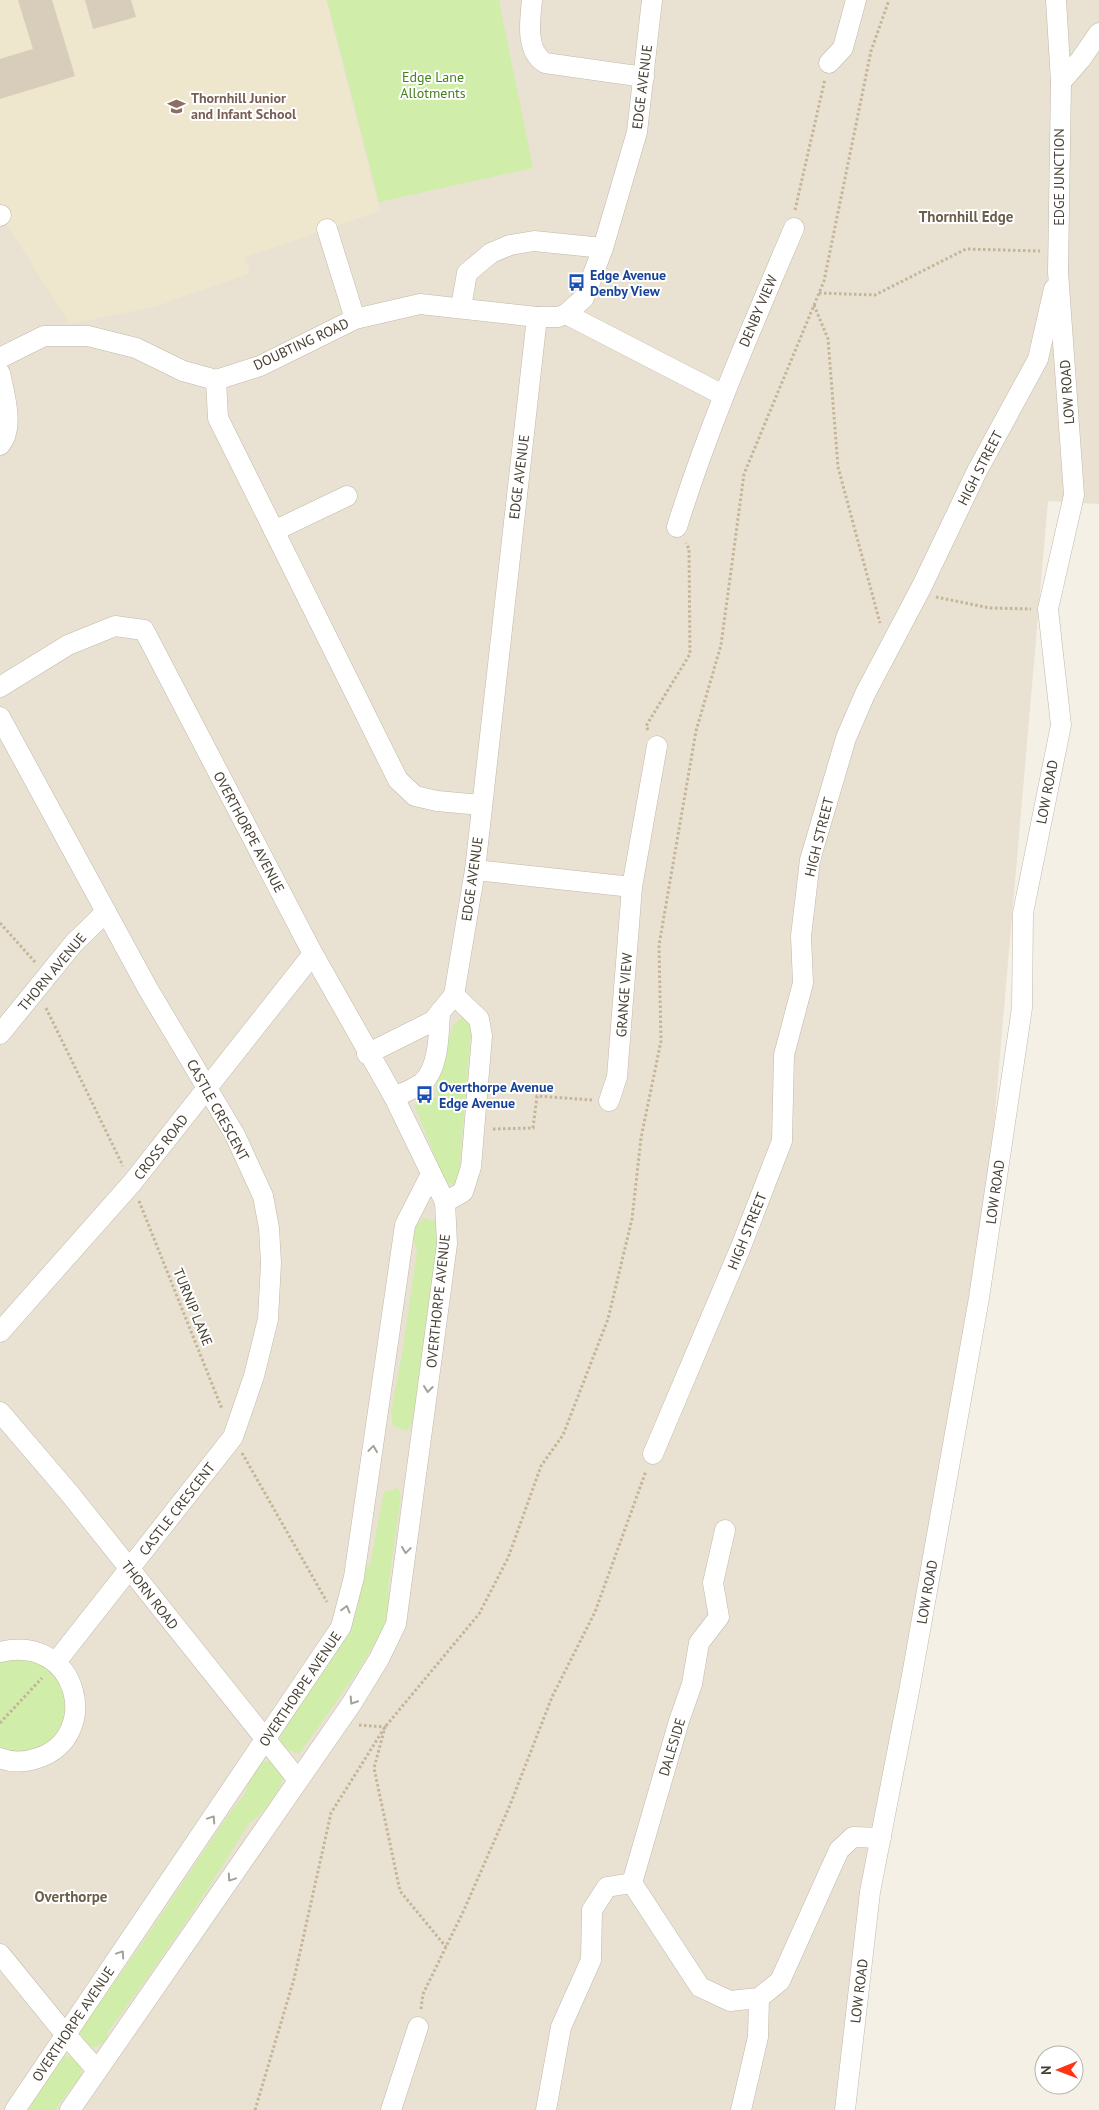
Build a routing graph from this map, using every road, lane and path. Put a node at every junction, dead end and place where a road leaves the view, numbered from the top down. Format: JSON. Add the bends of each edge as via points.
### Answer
{"nodes":[{"id":1,"x":532,"y":0,"type":"edge"},
{"id":2,"x":652,"y":0,"type":"edge"},
{"id":3,"x":856,"y":0,"type":"edge"},
{"id":4,"x":1056,"y":0,"type":"edge"},
{"id":5,"x":1099,"y":33,"type":"edge"},
{"id":6,"x":829,"y":63,"type":"joint"},
{"id":7,"x":644,"y":77,"type":"junction"},
{"id":8,"x":1061,"y":82,"type":"junction"},
{"id":9,"x":794,"y":228,"type":"joint"},
{"id":10,"x":327,"y":229,"type":"dead end"},
{"id":11,"x":603,"y":248,"type":"junction"},
{"id":12,"x":1059,"y":251,"type":"junction"},
{"id":13,"x":1058,"y":272,"type":"junction"},
{"id":14,"x":818,"y":293,"type":"dead end"},
{"id":15,"x":814,"y":305,"type":"dead end"},
{"id":16,"x":461,"y":307,"type":"junction"},
{"id":17,"x":566,"y":314,"type":"junction"},
{"id":18,"x":537,"y":317,"type":"junction"},
{"id":19,"x":355,"y":319,"type":"junction"},
{"id":20,"x":0,"y":358,"type":"edge"},
{"id":21,"x":0,"y":373,"type":"edge"},
{"id":22,"x":216,"y":380,"type":"junction"},
{"id":23,"x":723,"y":395,"type":"junction"},
{"id":24,"x":0,"y":445,"type":"edge"},
{"id":25,"x":348,"y":496,"type":"dead end"},
{"id":26,"x":677,"y":527,"type":"joint"},
{"id":27,"x":274,"y":531,"type":"junction"},
{"id":28,"x":918,"y":593,"type":"junction"},
{"id":29,"x":1048,"y":609,"type":"junction"},
{"id":30,"x":888,"y":649,"type":"junction"},
{"id":31,"x":0,"y":687,"type":"edge"},
{"id":32,"x":0,"y":718,"type":"edge"},
{"id":33,"x":657,"y":746,"type":"joint"},
{"id":34,"x":481,"y":805,"type":"junction"},
{"id":35,"x":475,"y":870,"type":"junction"},
{"id":36,"x":632,"y":887,"type":"junction"},
{"id":37,"x":106,"y":912,"type":"junction"},
{"id":38,"x":0,"y":923,"type":"edge"},
{"id":39,"x":313,"y":954,"type":"junction"},
{"id":40,"x":42,"y":982,"type":"junction"},
{"id":41,"x":454,"y":995,"type":"junction"},
{"id":42,"x":440,"y":1012,"type":"junction"},
{"id":43,"x":0,"y":1034,"type":"edge"},
{"id":44,"x":367,"y":1054,"type":"junction"},
{"id":45,"x":208,"y":1088,"type":"junction"},
{"id":46,"x":394,"y":1098,"type":"junction"},
{"id":47,"x":608,"y":1101,"type":"joint"},
{"id":48,"x":475,"y":1130,"type":"junction"},
{"id":49,"x":431,"y":1174,"type":"junction"},
{"id":50,"x":132,"y":1184,"type":"junction"},
{"id":51,"x":445,"y":1202,"type":"junction"},
{"id":52,"x":0,"y":1332,"type":"edge"},
{"id":53,"x":0,"y":1412,"type":"edge"},
{"id":54,"x":233,"y":1437,"type":"junction"},
{"id":55,"x":653,"y":1454,"type":"joint"},
{"id":56,"x":725,"y":1530,"type":"dead end"},
{"id":57,"x":130,"y":1569,"type":"junction"},
{"id":58,"x":341,"y":1627,"type":"junction"},
{"id":59,"x":0,"y":1652,"type":"edge"},
{"id":60,"x":56,"y":1662,"type":"junction"},
{"id":61,"x":0,"y":1723,"type":"edge"},
{"id":62,"x":385,"y":1727,"type":"dead end"},
{"id":63,"x":265,"y":1740,"type":"junction"},
{"id":64,"x":0,"y":1758,"type":"edge"},
{"id":65,"x":298,"y":1780,"type":"junction"},
{"id":66,"x":881,"y":1838,"type":"junction"},
{"id":67,"x":632,"y":1883,"type":"junction"},
{"id":68,"x":446,"y":1947,"type":"junction"},
{"id":69,"x":0,"y":1954,"type":"edge"},
{"id":70,"x":759,"y":1998,"type":"junction"},
{"id":71,"x":418,"y":2026,"type":"joint"},
{"id":72,"x":66,"y":2035,"type":"junction"},
{"id":73,"x":97,"y":2070,"type":"junction"},
{"id":74,"x":15,"y":2110,"type":"edge"},
{"id":75,"x":70,"y":2110,"type":"edge"},
{"id":76,"x":391,"y":2110,"type":"edge"},
{"id":77,"x":546,"y":2110,"type":"edge"},
{"id":78,"x":741,"y":2110,"type":"edge"},
{"id":79,"x":844,"y":2110,"type":"edge"}],
"edges":[{"from":1,"to":7,"type":"street","via":[[531,43],[537,59],[545,64]]},
{"from":2,"to":7,"type":"street","name":"EDGE AVENUE"},
{"from":3,"to":6,"type":"street","via":[[842,48]]},
{"from":4,"to":8,"type":"street","name":"EDGE JUNCTION"},
{"from":5,"to":8,"type":"street"},
{"from":6,"to":9,"type":"path","via":[[795,202]]},
{"from":7,"to":11,"type":"street","name":"EDGE AVENUE","via":[[637,132]]},
{"from":8,"to":12,"type":"street","name":"EDGE JUNCTION"},
{"from":9,"to":23,"type":"street","name":"DENBY VIEW"},
{"from":10,"to":19,"type":"street"},
{"from":11,"to":16,"type":"street","via":[[534,241],[491,252],[467,274]]},
{"from":11,"to":17,"type":"street","name":"EDGE AVENUE","via":[[584,298]]},
{"from":12,"to":13,"type":"street","name":"EDGE JUNCTION"},
{"from":12,"to":14,"type":"path","via":[[966,249],[875,294]]},
{"from":13,"to":28,"type":"street","name":"HIGH STREET","via":[[1038,359],[977,471]]},
{"from":13,"to":29,"type":"street","name":"LOW ROAD","via":[[1074,495]]},
{"from":15,"to":30,"type":"path","via":[[828,339],[838,467]]},
{"from":16,"to":18,"type":"street","name":"DOUBTING ROAD"},
{"from":16,"to":19,"type":"street","name":"DOUBTING ROAD","via":[[420,304]]},
{"from":17,"to":18,"type":"street"},
{"from":17,"to":23,"type":"street"},
{"from":18,"to":34,"type":"street","name":"EDGE AVENUE"},
{"from":19,"to":22,"type":"street","name":"DOUBTING ROAD","via":[[260,366]]},
{"from":20,"to":22,"type":"street","via":[[44,336],[88,336],[136,348],[183,371]]},
{"from":21,"to":24,"type":"street","via":[[8,412],[4,441]]},
{"from":22,"to":27,"type":"street","via":[[218,418]]},
{"from":23,"to":26,"type":"street","name":"DENBY VIEW"},
{"from":25,"to":27,"type":"street"},
{"from":26,"to":33,"type":"path","via":[[689,548],[690,654],[646,726]]},
{"from":27,"to":34,"type":"street","via":[[398,780],[415,796]]},
{"from":28,"to":29,"type":"path","via":[[990,608]]},
{"from":28,"to":30,"type":"street","name":"HIGH STREET"},
{"from":29,"to":66,"type":"street","name":"LOW ROAD","via":[[1061,725],[1023,913],[1022,1008],[979,1298]]},
{"from":30,"to":55,"type":"street","name":"HIGH STREET","via":[[846,738],[810,860],[801,936],[803,983],[784,1055],[782,1141]]},
{"from":31,"to":39,"type":"street","name":"OVERTHORPE AVENUE","via":[[68,645],[115,626],[144,630]]},
{"from":32,"to":37,"type":"street","name":"CASTLE CRESCENT"},
{"from":33,"to":36,"type":"street","name":"GRANGE VIEW"},
{"from":34,"to":35,"type":"street","name":"EDGE AVENUE"},
{"from":35,"to":36,"type":"street"},
{"from":35,"to":41,"type":"street","name":"EDGE AVENUE"},
{"from":36,"to":47,"type":"street","name":"GRANGE VIEW","via":[[618,1077]]},
{"from":37,"to":40,"type":"street","name":"THORN AVENUE","via":[[74,943]]},
{"from":37,"to":45,"type":"street","name":"CASTLE CRESCENT"},
{"from":38,"to":40,"type":"path","name":"TURNIP LANE"},
{"from":39,"to":44,"type":"street","name":"OVERTHORPE AVENUE"},
{"from":39,"to":45,"type":"street","name":"CROSS ROAD"},
{"from":40,"to":43,"type":"street","name":"THORN AVENUE"},
{"from":40,"to":50,"type":"path","name":"TURNIP LANE"},
{"from":41,"to":42,"type":"street","name":"EDGE AVENUE"},
{"from":41,"to":48,"type":"street","via":[[479,1019],[482,1036]]},
{"from":42,"to":44,"type":"street","name":"EDGE AVENUE","via":[[433,1021]]},
{"from":42,"to":46,"type":"street","via":[[437,1052],[431,1070],[423,1082]]},
{"from":44,"to":46,"type":"street","name":"OVERTHORPE AVENUE"},
{"from":45,"to":50,"type":"street","name":"CROSS ROAD"},
{"from":45,"to":54,"type":"street","name":"CASTLE CRESCENT","via":[[235,1135],[263,1196],[269,1228],[268,1320],[254,1376]]},
{"from":46,"to":49,"type":"street","name":"OVERTHORPE AVENUE"},
{"from":47,"to":48,"type":"path","via":[[536,1096],[533,1128]]},
{"from":48,"to":51,"type":"street","via":[[471,1167],[463,1192]]},
{"from":49,"to":51,"type":"street","name":"OVERTHORPE AVENUE"},
{"from":58,"to":49,"type":"street","name":"OVERTHORPE AVENUE","one_way":true,"via":[[354,1577],[405,1225]]},
{"from":50,"to":52,"type":"street","name":"CROSS ROAD"},
{"from":50,"to":54,"type":"path","name":"TURNIP LANE"},
{"from":51,"to":65,"type":"street","name":"OVERTHORPE AVENUE","one_way":true,"via":[[447,1244],[396,1624],[379,1660]]},
{"from":53,"to":57,"type":"street","name":"THORN ROAD"},
{"from":54,"to":57,"type":"street","name":"CASTLE CRESCENT"},
{"from":54,"to":58,"type":"path","name":"TURNIP LANE"},
{"from":55,"to":68,"type":"path","via":[[594,1612],[552,1697],[510,1805]]},
{"from":56,"to":67,"type":"street","name":"DALESIDE","via":[[713,1583],[719,1617],[699,1642],[692,1684]]},
{"from":57,"to":60,"type":"street","name":"CASTLE CRESCENT"},
{"from":57,"to":63,"type":"street","name":"THORN ROAD"},
{"from":58,"to":63,"type":"street","name":"OVERTHORPE AVENUE"},
{"from":59,"to":60,"type":"street","via":[[26,1648]]},
{"from":60,"to":61,"type":"path"},
{"from":60,"to":64,"type":"street","via":[[72,1685],[75,1704],[68,1734],[52,1751],[41,1757],[22,1762]]},
{"from":62,"to":68,"type":"path","via":[[374,1768],[400,1891]]},
{"from":63,"to":65,"type":"street","name":"THORN ROAD"},
{"from":72,"to":63,"type":"street","name":"OVERTHORPE AVENUE","one_way":true},
{"from":65,"to":73,"type":"street","name":"OVERTHORPE AVENUE","one_way":true},
{"from":66,"to":70,"type":"street","via":[[853,1837],[839,1850],[780,1981]]},
{"from":66,"to":79,"type":"street","name":"LOW ROAD","via":[[870,1892]]},
{"from":67,"to":70,"type":"street","via":[[700,1988],[730,2001]]},
{"from":67,"to":77,"type":"street","via":[[608,1887],[592,1910],[592,1960],[561,2027]]},
{"from":68,"to":71,"type":"path","via":[[423,1994]]},
{"from":69,"to":72,"type":"street"},
{"from":70,"to":78,"type":"street","via":[[758,2037]]},
{"from":71,"to":76,"type":"street"},
{"from":72,"to":73,"type":"street"},
{"from":72,"to":74,"type":"street","name":"OVERTHORPE AVENUE"},
{"from":73,"to":75,"type":"street","name":"OVERTHORPE AVENUE"}]}
